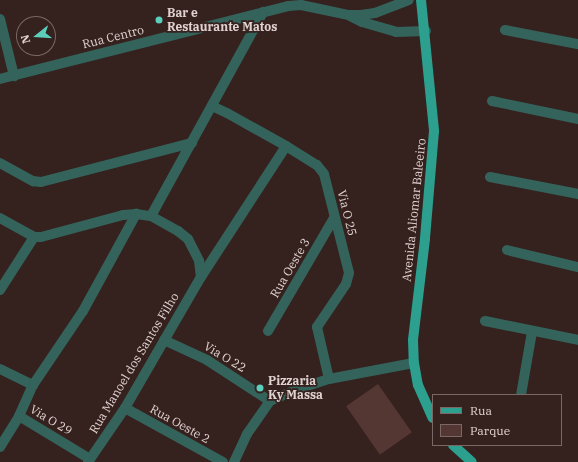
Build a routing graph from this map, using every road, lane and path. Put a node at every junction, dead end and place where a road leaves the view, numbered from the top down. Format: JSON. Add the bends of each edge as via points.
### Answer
{"nodes":[{"id":1,"x":409,"y":0,"type":"edge"},
{"id":2,"x":421,"y":0,"type":"edge"},
{"id":3,"x":321,"y":5,"type":"edge"},
{"id":4,"x":263,"y":12,"type":"junction"},
{"id":5,"x":375,"y":13,"type":"junction"},
{"id":6,"x":349,"y":15,"type":"junction"},
{"id":7,"x":0,"y":18,"type":"edge"},
{"id":8,"x":375,"y":27,"type":"junction"},
{"id":9,"x":505,"y":30,"type":"dead end"},
{"id":10,"x":426,"y":31,"type":"junction"},
{"id":11,"x":578,"y":44,"type":"edge"},
{"id":12,"x":14,"y":76,"type":"junction"},
{"id":13,"x":0,"y":79,"type":"edge"},
{"id":14,"x":492,"y":101,"type":"dead end"},
{"id":15,"x":212,"y":106,"type":"junction"},
{"id":16,"x":578,"y":119,"type":"edge"},
{"id":17,"x":192,"y":143,"type":"junction"},
{"id":18,"x":286,"y":146,"type":"junction"},
{"id":19,"x":0,"y":163,"type":"edge"},
{"id":20,"x":490,"y":177,"type":"dead end"},
{"id":21,"x":578,"y":194,"type":"edge"},
{"id":22,"x":136,"y":214,"type":"junction"},
{"id":23,"x":152,"y":216,"type":"junction"},
{"id":24,"x":0,"y":218,"type":"edge"},
{"id":25,"x":334,"y":218,"type":"junction"},
{"id":26,"x":34,"y":238,"type":"junction"},
{"id":27,"x":507,"y":250,"type":"dead end"},
{"id":28,"x":578,"y":267,"type":"edge"},
{"id":29,"x":201,"y":277,"type":"junction"},
{"id":30,"x":0,"y":290,"type":"edge"},
{"id":31,"x":486,"y":321,"type":"dead end"},
{"id":32,"x":268,"y":331,"type":"dead end"},
{"id":33,"x":532,"y":332,"type":"junction"},
{"id":34,"x":164,"y":340,"type":"junction"},
{"id":35,"x":578,"y":340,"type":"edge"},
{"id":36,"x":414,"y":363,"type":"junction"},
{"id":37,"x":0,"y":369,"type":"edge"},
{"id":38,"x":329,"y":379,"type":"junction"},
{"id":39,"x":33,"y":385,"type":"junction"},
{"id":40,"x":521,"y":394,"type":"edge"},
{"id":41,"x":270,"y":401,"type":"junction"},
{"id":42,"x":125,"y":408,"type":"junction"},
{"id":43,"x":19,"y":416,"type":"junction"},
{"id":44,"x":432,"y":416,"type":"edge"},
{"id":45,"x":0,"y":446,"type":"edge"},
{"id":46,"x":454,"y":446,"type":"edge"},
{"id":47,"x":89,"y":460,"type":"edge"},
{"id":48,"x":223,"y":462,"type":"edge"},
{"id":49,"x":234,"y":462,"type":"edge"},
{"id":50,"x":472,"y":462,"type":"edge"}],
"edges":[{"from":1,"to":5,"type":"street","name":"Rua Centro"},
{"from":2,"to":10,"type":"main road","name":"Avenida Aliomar Baleeiro"},
{"from":3,"to":4,"type":"street","name":"Rua Centro","via":[[288,6]]},
{"from":3,"to":6,"type":"street","name":"Rua Centro"},
{"from":4,"to":12,"type":"street","name":"Rua Centro"},
{"from":4,"to":15,"type":"street"},
{"from":5,"to":6,"type":"street","name":"Rua Centro"},
{"from":5,"to":8,"type":"street"},
{"from":6,"to":8,"type":"street","name":"Rua Centro"},
{"from":7,"to":12,"type":"street"},
{"from":8,"to":10,"type":"street","name":"Rua Centro","via":[[396,32]]},
{"from":9,"to":11,"type":"street"},
{"from":10,"to":36,"type":"main road","name":"Avenida Aliomar Baleeiro","via":[[434,131],[413,340]]},
{"from":12,"to":13,"type":"street","name":"Rua Centro"},
{"from":14,"to":16,"type":"street"},
{"from":15,"to":17,"type":"street"},
{"from":15,"to":18,"type":"street","name":"Via O 25"},
{"from":17,"to":19,"type":"street","via":[[41,182],[33,181]]},
{"from":17,"to":23,"type":"street"},
{"from":18,"to":25,"type":"street","name":"Via O 25","via":[[321,168]]},
{"from":18,"to":29,"type":"street","name":"Rua Manoel dos Santos Filho"},
{"from":20,"to":21,"type":"street"},
{"from":22,"to":23,"type":"street"},
{"from":22,"to":26,"type":"street","via":[[123,215]]},
{"from":22,"to":39,"type":"street","via":[[83,311]]},
{"from":23,"to":29,"type":"street","via":[[188,239],[199,261]]},
{"from":24,"to":26,"type":"street"},
{"from":25,"to":32,"type":"street","name":"Rua Oeste 3"},
{"from":25,"to":38,"type":"street","name":"Via O 25","via":[[349,273],[346,284],[317,327]]},
{"from":26,"to":30,"type":"street"},
{"from":27,"to":28,"type":"street"},
{"from":29,"to":34,"type":"street","name":"Rua Manoel dos Santos Filho"},
{"from":31,"to":33,"type":"street"},
{"from":33,"to":35,"type":"street"},
{"from":33,"to":40,"type":"street"},
{"from":34,"to":41,"type":"street","name":"Via O 22","via":[[207,360]]},
{"from":34,"to":42,"type":"street","name":"Rua Manoel dos Santos Filho"},
{"from":36,"to":38,"type":"street"},
{"from":36,"to":44,"type":"main road","name":"Avenida Aliomar Baleeiro","via":[[418,385]]},
{"from":37,"to":39,"type":"street"},
{"from":38,"to":41,"type":"street"},
{"from":39,"to":43,"type":"street"},
{"from":41,"to":49,"type":"street","via":[[247,434]]},
{"from":42,"to":47,"type":"street","name":"Rua Manoel dos Santos Filho"},
{"from":42,"to":48,"type":"street","name":"Rua Oeste 2"},
{"from":43,"to":45,"type":"street"},
{"from":43,"to":47,"type":"street","name":"Via O 29"},
{"from":46,"to":50,"type":"main road"}]}
